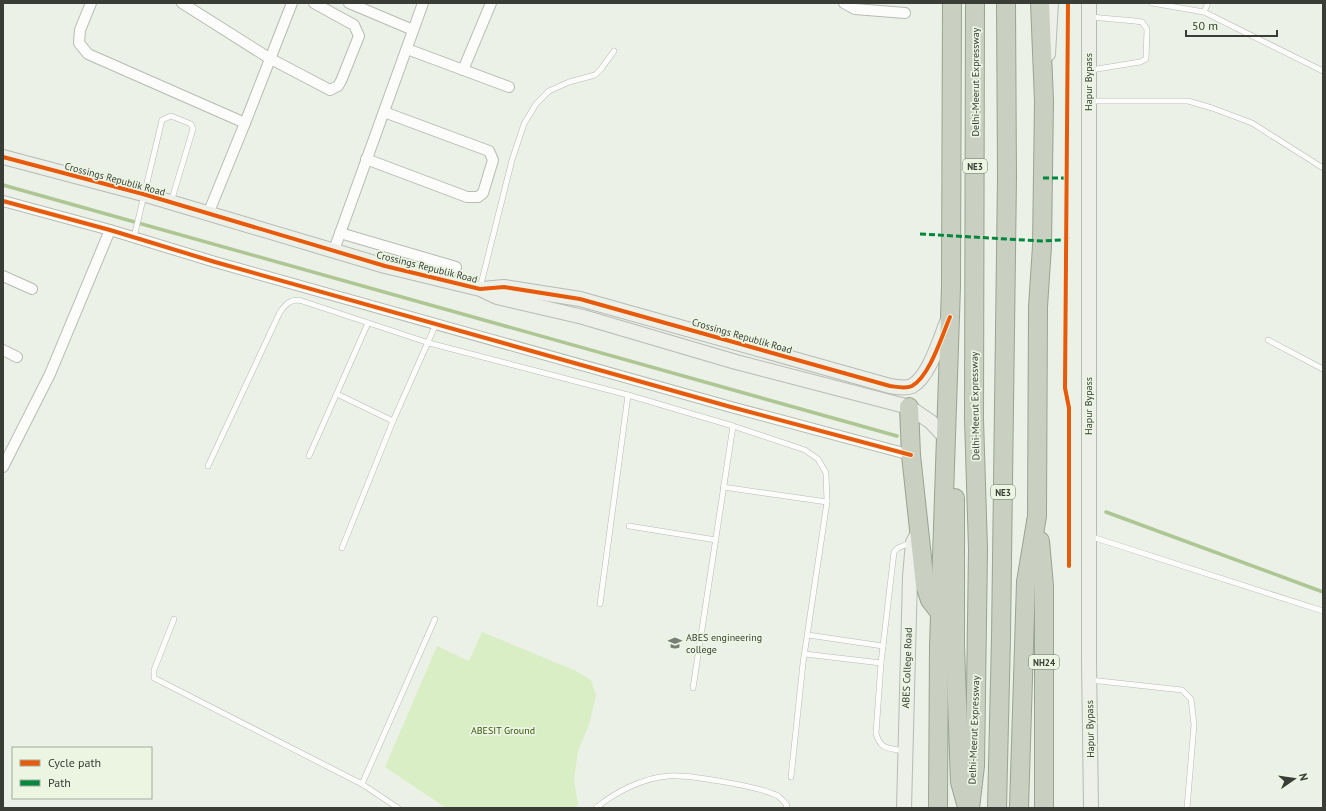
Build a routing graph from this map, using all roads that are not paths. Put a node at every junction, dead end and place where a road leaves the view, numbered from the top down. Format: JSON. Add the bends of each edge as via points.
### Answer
{"nodes":[{"id":1,"x":91,"y":3,"type":"edge"},
{"id":2,"x":182,"y":3,"type":"edge"},
{"id":3,"x":292,"y":3,"type":"edge"},
{"id":4,"x":314,"y":3,"type":"edge"},
{"id":5,"x":349,"y":3,"type":"edge"},
{"id":6,"x":423,"y":3,"type":"edge"},
{"id":7,"x":491,"y":3,"type":"edge"},
{"id":8,"x":844,"y":3,"type":"edge"},
{"id":9,"x":975,"y":3,"type":"edge"},
{"id":10,"x":1006,"y":3,"type":"edge"},
{"id":11,"x":1040,"y":3,"type":"edge"},
{"id":12,"x":1051,"y":3,"type":"edge"},
{"id":13,"x":1152,"y":3,"type":"edge"},
{"id":14,"x":1208,"y":3,"type":"edge"},
{"id":15,"x":950,"y":8,"type":"edge"},
{"id":16,"x":1089,"y":10,"type":"edge"},
{"id":17,"x":1204,"y":12,"type":"junction"},
{"id":18,"x":905,"y":13,"type":"dead end"},
{"id":19,"x":413,"y":30,"type":"junction"},
{"id":20,"x":407,"y":49,"type":"junction"},
{"id":21,"x":614,"y":50,"type":"dead end"},
{"id":22,"x":269,"y":58,"type":"junction"},
{"id":23,"x":464,"y":70,"type":"junction"},
{"id":24,"x":1088,"y":71,"type":"junction"},
{"id":25,"x":1323,"y":71,"type":"edge"},
{"id":26,"x":509,"y":87,"type":"dead end"},
{"id":27,"x":1044,"y":101,"type":"junction"},
{"id":28,"x":1088,"y":102,"type":"junction"},
{"id":29,"x":384,"y":112,"type":"junction"},
{"id":30,"x":245,"y":123,"type":"junction"},
{"id":31,"x":3,"y":157,"type":"edge"},
{"id":32,"x":366,"y":159,"type":"junction"},
{"id":33,"x":1323,"y":168,"type":"edge"},
{"id":34,"x":143,"y":194,"type":"junction"},
{"id":35,"x":3,"y":201,"type":"edge"},
{"id":36,"x":171,"y":202,"type":"junction"},
{"id":37,"x":208,"y":214,"type":"junction"},
{"id":38,"x":110,"y":230,"type":"junction"},
{"id":39,"x":340,"y":233,"type":"junction"},
{"id":40,"x":134,"y":237,"type":"junction"},
{"id":41,"x":334,"y":250,"type":"junction"},
{"id":42,"x":456,"y":267,"type":"dead end"},
{"id":43,"x":3,"y":276,"type":"edge"},
{"id":44,"x":32,"y":289,"type":"dead end"},
{"id":45,"x":480,"y":289,"type":"junction"},
{"id":46,"x":950,"y":317,"type":"junction"},
{"id":47,"x":368,"y":323,"type":"junction"},
{"id":48,"x":436,"y":323,"type":"junction"},
{"id":49,"x":1268,"y":340,"type":"dead end"},
{"id":50,"x":429,"y":343,"type":"junction"},
{"id":51,"x":3,"y":350,"type":"edge"},
{"id":52,"x":17,"y":357,"type":"dead end"},
{"id":53,"x":1323,"y":369,"type":"edge"},
{"id":54,"x":337,"y":394,"type":"junction"},
{"id":55,"x":628,"y":395,"type":"junction"},
{"id":56,"x":909,"y":407,"type":"junction"},
{"id":57,"x":393,"y":421,"type":"junction"},
{"id":58,"x":733,"y":426,"type":"junction"},
{"id":59,"x":946,"y":438,"type":"junction"},
{"id":60,"x":911,"y":455,"type":"junction"},
{"id":61,"x":309,"y":456,"type":"dead end"},
{"id":62,"x":3,"y":466,"type":"edge"},
{"id":63,"x":208,"y":466,"type":"dead end"},
{"id":64,"x":723,"y":487,"type":"junction"},
{"id":65,"x":827,"y":502,"type":"junction"},
{"id":66,"x":1038,"y":516,"type":"junction"},
{"id":67,"x":629,"y":526,"type":"dead end"},
{"id":68,"x":916,"y":536,"type":"junction"},
{"id":69,"x":1088,"y":536,"type":"junction"},
{"id":70,"x":716,"y":540,"type":"junction"},
{"id":71,"x":342,"y":548,"type":"dead end"},
{"id":72,"x":600,"y":604,"type":"dead end"},
{"id":73,"x":1323,"y":611,"type":"edge"},
{"id":74,"x":940,"y":613,"type":"junction"},
{"id":75,"x":174,"y":619,"type":"dead end"},
{"id":76,"x":435,"y":619,"type":"dead end"},
{"id":77,"x":1001,"y":627,"type":"junction"},
{"id":78,"x":808,"y":635,"type":"junction"},
{"id":79,"x":883,"y":646,"type":"junction"},
{"id":80,"x":805,"y":654,"type":"junction"},
{"id":81,"x":881,"y":663,"type":"junction"},
{"id":82,"x":1089,"y":680,"type":"junction"},
{"id":83,"x":693,"y":688,"type":"dead end"},
{"id":84,"x":905,"y":751,"type":"junction"},
{"id":85,"x":791,"y":777,"type":"dead end"},
{"id":86,"x":362,"y":784,"type":"junction"},
{"id":87,"x":398,"y":808,"type":"edge"},
{"id":88,"x":596,"y":808,"type":"edge"},
{"id":89,"x":786,"y":808,"type":"edge"},
{"id":90,"x":904,"y":808,"type":"edge"},
{"id":91,"x":938,"y":808,"type":"edge"},
{"id":92,"x":969,"y":808,"type":"edge"},
{"id":93,"x":997,"y":808,"type":"edge"},
{"id":94,"x":1008,"y":808,"type":"edge"},
{"id":95,"x":1019,"y":808,"type":"edge"},
{"id":96,"x":1044,"y":808,"type":"edge"},
{"id":97,"x":1091,"y":808,"type":"edge"},
{"id":98,"x":1187,"y":808,"type":"edge"}],
"edges":[{"from":1,"to":30,"type":"street","via":[[80,30],[80,43],[88,54]]},
{"from":2,"to":22,"type":"street"},
{"from":3,"to":22,"type":"street"},
{"from":4,"to":22,"type":"street","via":[[354,25],[358,31],[338,86],[330,90],[323,88]]},
{"from":5,"to":19,"type":"street"},
{"from":6,"to":19,"type":"street"},
{"from":7,"to":23,"type":"street"},
{"from":8,"to":18,"type":"street","via":[[855,9]]},
{"from":9,"to":92,"type":"highway","name":"Delhi-Meerut Expressway","number":"NE3","via":[[974,329],[978,564],[975,766]]},
{"from":10,"to":77,"type":"highway","number":"NE3","via":[[1007,177]]},
{"from":11,"to":27,"type":"highway"},
{"from":12,"to":27,"type":"street"},
{"from":13,"to":17,"type":"lane"},
{"from":14,"to":17,"type":"lane"},
{"from":15,"to":46,"type":"highway"},
{"from":16,"to":24,"type":"street","name":"Hapur Bypass"},
{"from":16,"to":24,"type":"lane","via":[[1142,22],[1147,29],[1148,55],[1140,62]]},
{"from":17,"to":25,"type":"lane"},
{"from":19,"to":20,"type":"street"},
{"from":20,"to":23,"type":"street"},
{"from":20,"to":29,"type":"street"},
{"from":21,"to":45,"type":"lane","via":[[595,76],[570,82],[549,91],[536,104],[524,124],[512,160]]},
{"from":22,"to":30,"type":"street"},
{"from":23,"to":26,"type":"street"},
{"from":24,"to":28,"type":"street","name":"Hapur Bypass"},
{"from":27,"to":66,"type":"highway","via":[[1042,246],[1038,307]]},
{"from":28,"to":33,"type":"lane","via":[[1188,101],[1252,123]]},
{"from":28,"to":69,"type":"street","name":"Hapur Bypass"},
{"from":29,"to":32,"type":"street"},
{"from":29,"to":32,"type":"street","via":[[489,151],[493,160],[483,192],[478,197],[467,197]]},
{"from":30,"to":37,"type":"street"},
{"from":31,"to":34,"type":"street","name":"Crossings Republik Road"},
{"from":32,"to":39,"type":"street"},
{"from":34,"to":36,"type":"street","name":"Crossings Republik Road"},
{"from":34,"to":36,"type":"lane","via":[[162,120],[171,116],[191,124],[193,129]]},
{"from":34,"to":40,"type":"lane"},
{"from":35,"to":38,"type":"street"},
{"from":36,"to":37,"type":"street","name":"Crossings Republik Road"},
{"from":37,"to":41,"type":"street","name":"Crossings Republik Road"},
{"from":38,"to":40,"type":"street"},
{"from":38,"to":62,"type":"street","via":[[50,374]]},
{"from":39,"to":41,"type":"street"},
{"from":39,"to":42,"type":"street"},
{"from":40,"to":48,"type":"street"},
{"from":41,"to":45,"type":"street","name":"Crossings Republik Road","via":[[385,266]]},
{"from":43,"to":44,"type":"street"},
{"from":45,"to":46,"type":"street","name":"Crossings Republik Road","via":[[504,287],[580,299],[900,388],[912,386],[922,377]]},
{"from":45,"to":56,"type":"street","name":"Crossings Republik Road","via":[[497,297],[583,317],[736,362]]},
{"from":46,"to":59,"type":"highway"},
{"from":47,"to":50,"type":"lane"},
{"from":47,"to":54,"type":"lane"},
{"from":47,"to":63,"type":"lane","via":[[299,300],[287,303],[280,312]]},
{"from":48,"to":50,"type":"lane"},
{"from":48,"to":60,"type":"street"},
{"from":49,"to":53,"type":"lane"},
{"from":50,"to":55,"type":"lane"},
{"from":50,"to":57,"type":"lane"},
{"from":51,"to":52,"type":"street"},
{"from":54,"to":57,"type":"lane"},
{"from":54,"to":61,"type":"lane"},
{"from":55,"to":58,"type":"lane"},
{"from":55,"to":72,"type":"lane"},
{"from":56,"to":59,"type":"street","name":"Crossings Republik Road","via":[[931,422]]},
{"from":56,"to":60,"type":"highway"},
{"from":57,"to":71,"type":"lane"},
{"from":58,"to":64,"type":"lane"},
{"from":58,"to":65,"type":"lane","via":[[805,450],[818,459],[826,473]]},
{"from":59,"to":74,"type":"highway"},
{"from":59,"to":92,"type":"highway","via":[[955,468],[955,646],[960,782]]},
{"from":60,"to":68,"type":"highway"},
{"from":64,"to":65,"type":"lane"},
{"from":64,"to":70,"type":"lane"},
{"from":65,"to":78,"type":"lane"},
{"from":66,"to":95,"type":"highway","via":[[1026,582]]},
{"from":66,"to":96,"type":"highway","number":"NH24","via":[[1044,586]]},
{"from":67,"to":70,"type":"lane"},
{"from":68,"to":74,"type":"highway","via":[[925,585],[930,600]]},
{"from":68,"to":79,"type":"lane","via":[[894,552]]},
{"from":68,"to":84,"type":"street","name":"ABES College Road","via":[[910,577]]},
{"from":69,"to":73,"type":"lane"},
{"from":69,"to":82,"type":"street","name":"Hapur Bypass"},
{"from":70,"to":83,"type":"lane"},
{"from":74,"to":91,"type":"highway"},
{"from":75,"to":86,"type":"lane","via":[[154,670],[154,678]]},
{"from":76,"to":86,"type":"lane"},
{"from":77,"to":93,"type":"highway","number":"NE3"},
{"from":77,"to":94,"type":"highway","via":[[1008,634],[1010,642]]},
{"from":78,"to":79,"type":"lane"},
{"from":78,"to":80,"type":"lane"},
{"from":79,"to":81,"type":"lane"},
{"from":80,"to":81,"type":"lane"},
{"from":80,"to":85,"type":"lane"},
{"from":81,"to":84,"type":"lane","via":[[876,733],[878,742],[885,747]]},
{"from":82,"to":97,"type":"street","name":"Hapur Bypass"},
{"from":82,"to":98,"type":"lane","via":[[1182,690],[1191,699],[1194,725]]},
{"from":84,"to":90,"type":"street","name":"ABES College Road"},
{"from":86,"to":87,"type":"lane"},
{"from":88,"to":89,"type":"lane","via":[[635,784],[667,776],[682,776],[768,792],[779,797],[787,805]]}]}
